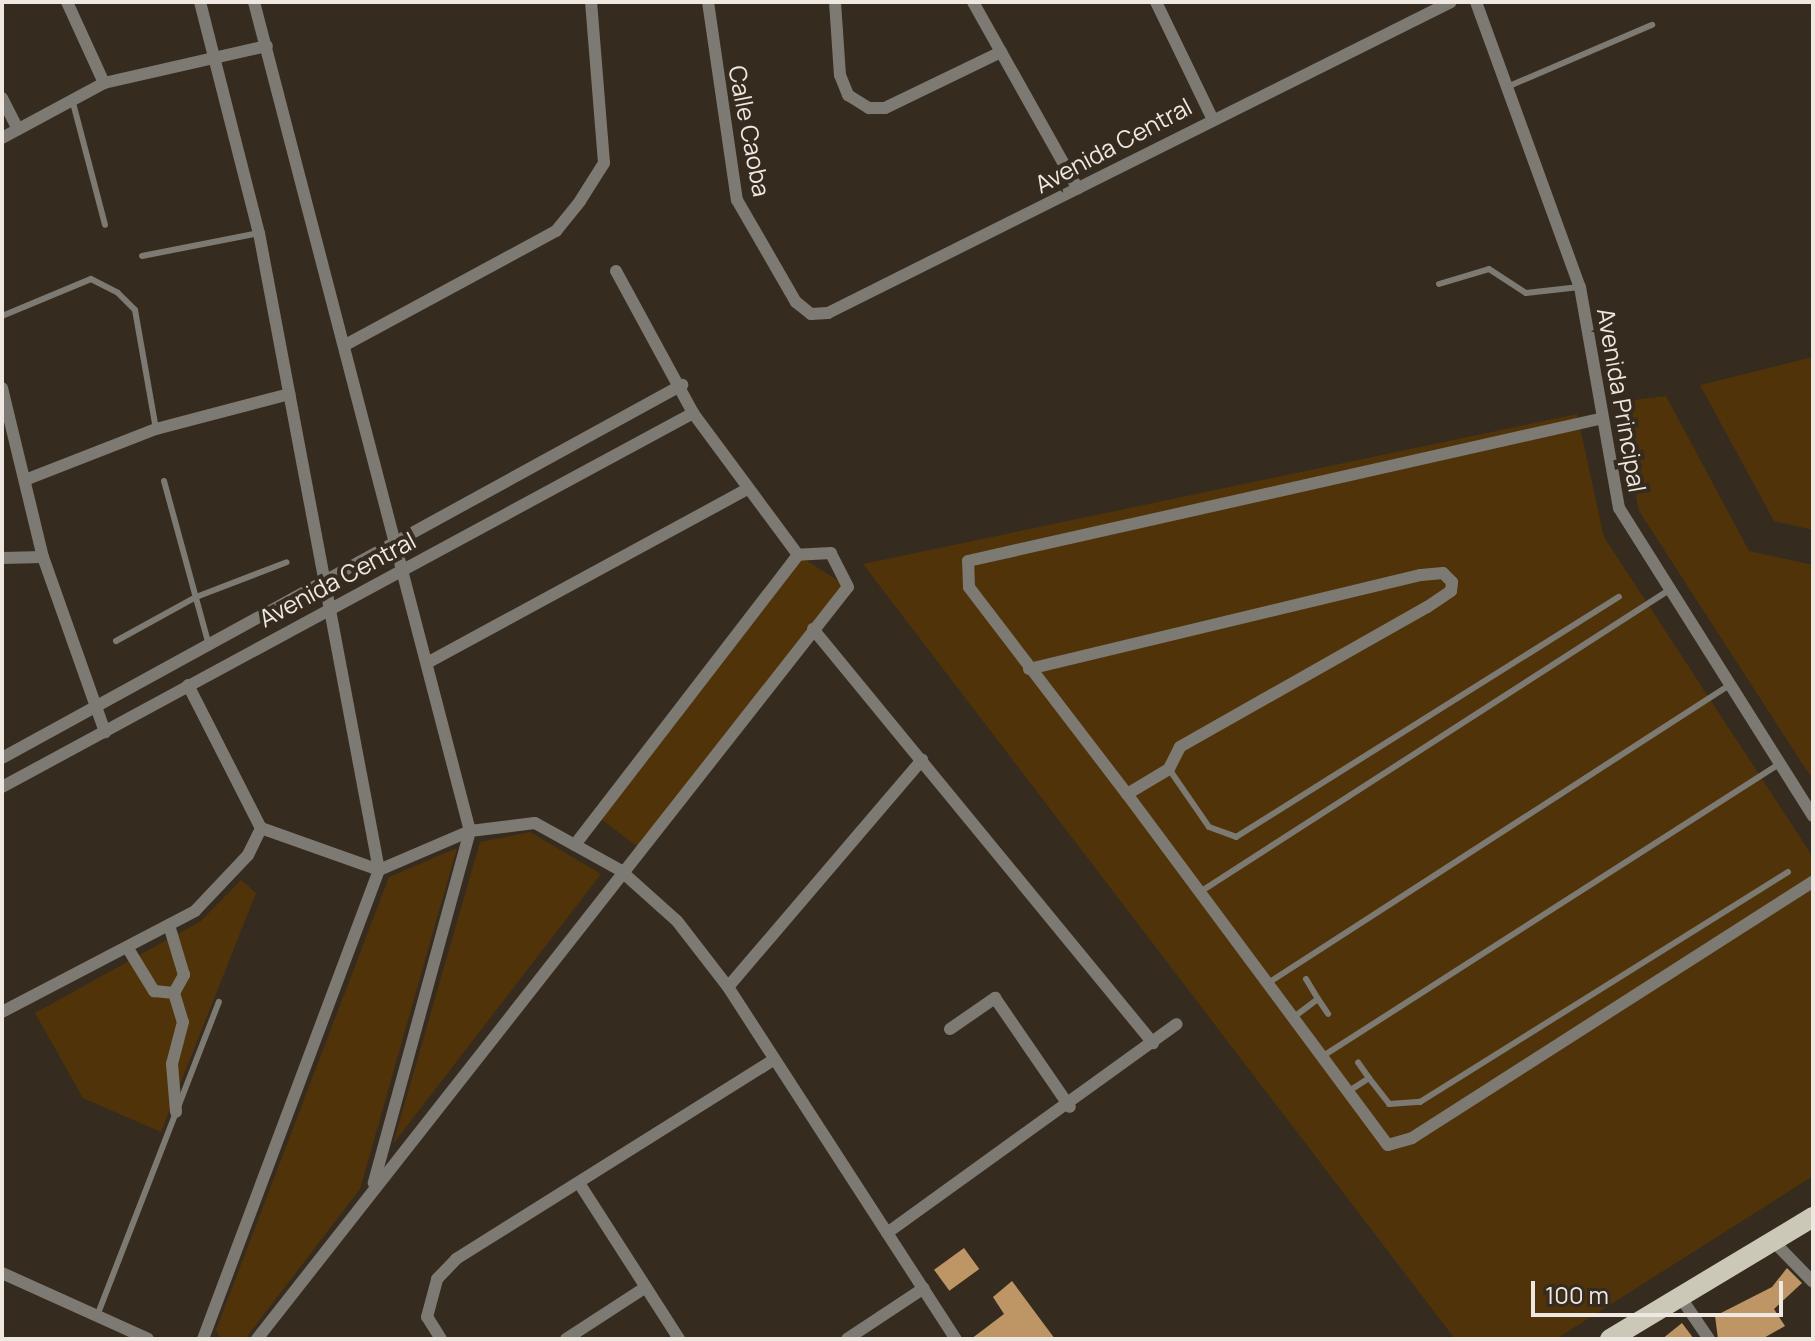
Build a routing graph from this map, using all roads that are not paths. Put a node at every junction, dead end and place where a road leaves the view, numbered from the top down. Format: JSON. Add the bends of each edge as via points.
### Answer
{"nodes":[{"id":1,"x":67,"y":2,"type":"edge"},
{"id":2,"x":200,"y":2,"type":"edge"},
{"id":3,"x":254,"y":2,"type":"edge"},
{"id":4,"x":591,"y":2,"type":"edge"},
{"id":5,"x":708,"y":2,"type":"edge"},
{"id":6,"x":835,"y":2,"type":"edge"},
{"id":7,"x":973,"y":2,"type":"edge"},
{"id":8,"x":1156,"y":2,"type":"edge"},
{"id":9,"x":1451,"y":2,"type":"edge"},
{"id":10,"x":1476,"y":2,"type":"edge"},
{"id":11,"x":1652,"y":25,"type":"dead end"},
{"id":12,"x":267,"y":46,"type":"junction"},
{"id":13,"x":1001,"y":52,"type":"junction"},
{"id":14,"x":217,"y":57,"type":"junction"},
{"id":15,"x":104,"y":83,"type":"junction"},
{"id":16,"x":1507,"y":87,"type":"junction"},
{"id":17,"x":2,"y":98,"type":"edge"},
{"id":18,"x":72,"y":99,"type":"junction"},
{"id":19,"x":1212,"y":118,"type":"junction"},
{"id":20,"x":18,"y":129,"type":"junction"},
{"id":21,"x":2,"y":138,"type":"edge"},
{"id":22,"x":1078,"y":189,"type":"junction"},
{"id":23,"x":105,"y":225,"type":"dead end"},
{"id":24,"x":259,"y":233,"type":"junction"},
{"id":25,"x":142,"y":256,"type":"dead end"},
{"id":26,"x":616,"y":271,"type":"dead end"},
{"id":27,"x":1439,"y":284,"type":"dead end"},
{"id":28,"x":1580,"y":287,"type":"junction"},
{"id":29,"x":796,"y":302,"type":"joint"},
{"id":30,"x":2,"y":316,"type":"edge"},
{"id":31,"x":347,"y":344,"type":"junction"},
{"id":32,"x":682,"y":385,"type":"junction"},
{"id":33,"x":2,"y":388,"type":"edge"},
{"id":34,"x":289,"y":394,"type":"junction"},
{"id":35,"x":693,"y":413,"type":"junction"},
{"id":36,"x":1599,"y":419,"type":"junction"},
{"id":37,"x":156,"y":429,"type":"junction"},
{"id":38,"x":25,"y":480,"type":"junction"},
{"id":39,"x":164,"y":481,"type":"dead end"},
{"id":40,"x":748,"y":489,"type":"junction"},
{"id":41,"x":398,"y":545,"type":"junction"},
{"id":42,"x":798,"y":555,"type":"junction"},
{"id":43,"x":43,"y":557,"type":"junction"},
{"id":44,"x":2,"y":558,"type":"edge"},
{"id":45,"x":287,"y":562,"type":"dead end"},
{"id":46,"x":403,"y":569,"type":"junction"},
{"id":47,"x":328,"y":581,"type":"junction"},
{"id":48,"x":1666,"y":592,"type":"junction"},
{"id":49,"x":196,"y":597,"type":"junction"},
{"id":50,"x":1619,"y":597,"type":"dead end"},
{"id":51,"x":332,"y":605,"type":"junction"},
{"id":52,"x":813,"y":629,"type":"junction"},
{"id":53,"x":116,"y":641,"type":"dead end"},
{"id":54,"x":209,"y":646,"type":"junction"},
{"id":55,"x":427,"y":663,"type":"junction"},
{"id":56,"x":1029,"y":669,"type":"junction"},
{"id":57,"x":188,"y":685,"type":"junction"},
{"id":58,"x":1728,"y":686,"type":"junction"},
{"id":59,"x":94,"y":709,"type":"junction"},
{"id":60,"x":105,"y":732,"type":"junction"},
{"id":61,"x":2,"y":758,"type":"edge"},
{"id":62,"x":922,"y":760,"type":"junction"},
{"id":63,"x":1779,"y":764,"type":"junction"},
{"id":64,"x":1169,"y":769,"type":"junction"},
{"id":65,"x":2,"y":787,"type":"edge"},
{"id":66,"x":1127,"y":794,"type":"junction"},
{"id":67,"x":1813,"y":816,"type":"edge"},
{"id":68,"x":261,"y":828,"type":"junction"},
{"id":69,"x":470,"y":831,"type":"junction"},
{"id":70,"x":575,"y":845,"type":"junction"},
{"id":71,"x":379,"y":870,"type":"junction"},
{"id":72,"x":620,"y":870,"type":"junction"},
{"id":73,"x":1788,"y":872,"type":"dead end"},
{"id":74,"x":1813,"y":882,"type":"edge"},
{"id":75,"x":1197,"y":894,"type":"junction"},
{"id":76,"x":169,"y":925,"type":"junction"},
{"id":77,"x":127,"y":947,"type":"junction"},
{"id":78,"x":1306,"y":979,"type":"dead end"},
{"id":79,"x":1265,"y":985,"type":"junction"},
{"id":80,"x":728,"y":987,"type":"junction"},
{"id":81,"x":174,"y":993,"type":"junction"},
{"id":82,"x":1318,"y":999,"type":"junction"},
{"id":83,"x":219,"y":1002,"type":"dead end"},
{"id":84,"x":2,"y":1012,"type":"edge"},
{"id":85,"x":1328,"y":1014,"type":"dead end"},
{"id":86,"x":1291,"y":1020,"type":"junction"},
{"id":87,"x":1177,"y":1024,"type":"dead end"},
{"id":88,"x":950,"y":1029,"type":"dead end"},
{"id":89,"x":1153,"y":1043,"type":"junction"},
{"id":90,"x":1320,"y":1058,"type":"junction"},
{"id":91,"x":773,"y":1060,"type":"junction"},
{"id":92,"x":1358,"y":1062,"type":"dead end"},
{"id":93,"x":1369,"y":1078,"type":"junction"},
{"id":94,"x":1346,"y":1093,"type":"junction"},
{"id":95,"x":1070,"y":1107,"type":"junction"},
{"id":96,"x":176,"y":1112,"type":"junction"},
{"id":97,"x":579,"y":1183,"type":"junction"},
{"id":98,"x":372,"y":1190,"type":"junction"},
{"id":99,"x":1813,"y":1217,"type":"edge"},
{"id":100,"x":887,"y":1233,"type":"junction"},
{"id":101,"x":1773,"y":1241,"type":"junction"},
{"id":102,"x":3,"y":1277,"type":"edge"},
{"id":103,"x":1813,"y":1282,"type":"edge"},
{"id":104,"x":646,"y":1287,"type":"junction"},
{"id":105,"x":924,"y":1288,"type":"junction"},
{"id":106,"x":1681,"y":1298,"type":"junction"},
{"id":107,"x":97,"y":1317,"type":"junction"},
{"id":108,"x":205,"y":1338,"type":"edge"},
{"id":109,"x":148,"y":1339,"type":"edge"},
{"id":110,"x":257,"y":1339,"type":"edge"},
{"id":111,"x":441,"y":1339,"type":"edge"},
{"id":112,"x":566,"y":1339,"type":"edge"},
{"id":113,"x":679,"y":1339,"type":"edge"},
{"id":114,"x":847,"y":1339,"type":"edge"},
{"id":115,"x":956,"y":1339,"type":"edge"},
{"id":116,"x":1610,"y":1339,"type":"edge"},
{"id":117,"x":1709,"y":1339,"type":"edge"}],
"edges":[{"from":1,"to":15,"type":"street"},
{"from":2,"to":14,"type":"street"},
{"from":3,"to":12,"type":"street"},
{"from":4,"to":31,"type":"street","via":[[604,163],[580,201],[556,231]]},
{"from":5,"to":29,"type":"street","name":"Calle Caoba","via":[[737,200]]},
{"from":6,"to":13,"type":"street","via":[[840,75],[848,95],[869,108],[885,108]]},
{"from":7,"to":13,"type":"street"},
{"from":8,"to":19,"type":"street"},
{"from":9,"to":19,"type":"street","name":"Avenida Central"},
{"from":10,"to":16,"type":"street","name":"Avenida Principal"},
{"from":11,"to":16,"type":"lane"},
{"from":12,"to":14,"type":"street"},
{"from":12,"to":31,"type":"street"},
{"from":13,"to":22,"type":"street"},
{"from":14,"to":15,"type":"street"},
{"from":14,"to":24,"type":"street"},
{"from":15,"to":18,"type":"street"},
{"from":16,"to":28,"type":"street","name":"Avenida Principal"},
{"from":17,"to":20,"type":"street"},
{"from":18,"to":20,"type":"street"},
{"from":18,"to":23,"type":"lane"},
{"from":19,"to":22,"type":"street","name":"Avenida Central"},
{"from":20,"to":21,"type":"street"},
{"from":22,"to":29,"type":"street","name":"Avenida Central","via":[[828,313],[811,314]]},
{"from":24,"to":25,"type":"lane"},
{"from":24,"to":34,"type":"street"},
{"from":26,"to":32,"type":"street"},
{"from":27,"to":28,"type":"lane","via":[[1489,269],[1526,293]]},
{"from":28,"to":36,"type":"street","name":"Avenida Principal"},
{"from":30,"to":37,"type":"lane","via":[[91,279],[118,293],[135,310]]},
{"from":31,"to":41,"type":"street"},
{"from":32,"to":35,"type":"street"},
{"from":32,"to":41,"type":"street"},
{"from":33,"to":38,"type":"street"},
{"from":34,"to":37,"type":"street"},
{"from":34,"to":47,"type":"street"},
{"from":35,"to":40,"type":"street"},
{"from":35,"to":46,"type":"street","name":"Avenida Central"},
{"from":36,"to":48,"type":"street","name":"Avenida Principal","via":[[1619,508]]},
{"from":36,"to":56,"type":"street","via":[[968,561],[969,587]]},
{"from":37,"to":38,"type":"street"},
{"from":38,"to":43,"type":"street"},
{"from":39,"to":49,"type":"lane"},
{"from":40,"to":42,"type":"street"},
{"from":40,"to":55,"type":"street"},
{"from":41,"to":46,"type":"street"},
{"from":41,"to":47,"type":"street"},
{"from":42,"to":52,"type":"street","via":[[831,553],[848,587]]},
{"from":42,"to":70,"type":"street"},
{"from":43,"to":44,"type":"street"},
{"from":43,"to":59,"type":"street"},
{"from":45,"to":49,"type":"lane"},
{"from":46,"to":51,"type":"street","name":"Avenida Central"},
{"from":46,"to":55,"type":"street"},
{"from":47,"to":51,"type":"street"},
{"from":47,"to":54,"type":"street"},
{"from":48,"to":58,"type":"street","name":"Avenida Principal"},
{"from":48,"to":75,"type":"lane"},
{"from":49,"to":53,"type":"lane"},
{"from":49,"to":54,"type":"lane"},
{"from":50,"to":64,"type":"lane","via":[[1236,837],[1209,827]]},
{"from":51,"to":57,"type":"street","name":"Avenida Central"},
{"from":51,"to":71,"type":"street"},
{"from":52,"to":62,"type":"street"},
{"from":52,"to":72,"type":"street"},
{"from":54,"to":59,"type":"street"},
{"from":55,"to":69,"type":"street"},
{"from":56,"to":64,"type":"street","via":[[1421,575],[1443,573],[1452,582],[1451,591],[1427,607],[1180,747]]},
{"from":56,"to":66,"type":"street"},
{"from":57,"to":60,"type":"street","name":"Avenida Central"},
{"from":57,"to":68,"type":"street"},
{"from":58,"to":63,"type":"street","name":"Avenida Principal"},
{"from":58,"to":79,"type":"lane"},
{"from":59,"to":60,"type":"street"},
{"from":59,"to":61,"type":"street"},
{"from":60,"to":65,"type":"street","name":"Avenida Central"},
{"from":62,"to":80,"type":"street"},
{"from":62,"to":89,"type":"street"},
{"from":63,"to":67,"type":"street","name":"Avenida Principal"},
{"from":63,"to":90,"type":"lane"},
{"from":64,"to":66,"type":"street"},
{"from":66,"to":75,"type":"street"},
{"from":68,"to":71,"type":"street"},
{"from":68,"to":76,"type":"street","via":[[223,884]]},
{"from":69,"to":70,"type":"street","via":[[535,823]]},
{"from":69,"to":71,"type":"street"},
{"from":69,"to":98,"type":"street"},
{"from":70,"to":72,"type":"street"},
{"from":71,"to":108,"type":"street"},
{"from":72,"to":80,"type":"street","via":[[677,921]]},
{"from":72,"to":98,"type":"street"},
{"from":73,"to":93,"type":"lane","via":[[1420,1102],[1389,1104]]},
{"from":74,"to":94,"type":"street","via":[[1399,1144],[1382,1141]]},
{"from":75,"to":79,"type":"street"},
{"from":76,"to":77,"type":"street"},
{"from":76,"to":81,"type":"street","via":[[184,975]]},
{"from":77,"to":81,"type":"street","via":[[154,991]]},
{"from":77,"to":84,"type":"street"},
{"from":78,"to":82,"type":"lane"},
{"from":79,"to":86,"type":"street"},
{"from":80,"to":91,"type":"street"},
{"from":81,"to":96,"type":"street","via":[[183,1022],[172,1064]]},
{"from":82,"to":85,"type":"lane"},
{"from":82,"to":86,"type":"lane"},
{"from":83,"to":96,"type":"lane"},
{"from":86,"to":90,"type":"street"},
{"from":87,"to":89,"type":"street"},
{"from":88,"to":95,"type":"street","via":[[995,998]]},
{"from":89,"to":95,"type":"street"},
{"from":90,"to":94,"type":"street"},
{"from":91,"to":97,"type":"street"},
{"from":91,"to":100,"type":"street"},
{"from":92,"to":93,"type":"lane"},
{"from":93,"to":94,"type":"lane"},
{"from":95,"to":100,"type":"street"},
{"from":96,"to":107,"type":"lane"},
{"from":97,"to":104,"type":"street"},
{"from":97,"to":111,"type":"street","via":[[456,1259],[437,1279],[427,1317]]},
{"from":98,"to":110,"type":"street"},
{"from":99,"to":101,"type":"main road"},
{"from":100,"to":105,"type":"street"},
{"from":101,"to":103,"type":"street"},
{"from":101,"to":106,"type":"main road"},
{"from":102,"to":107,"type":"street"},
{"from":104,"to":112,"type":"street"},
{"from":104,"to":113,"type":"street"},
{"from":105,"to":114,"type":"street"},
{"from":105,"to":115,"type":"street"},
{"from":106,"to":116,"type":"main road"},
{"from":106,"to":117,"type":"street"},
{"from":107,"to":109,"type":"street"}]}
